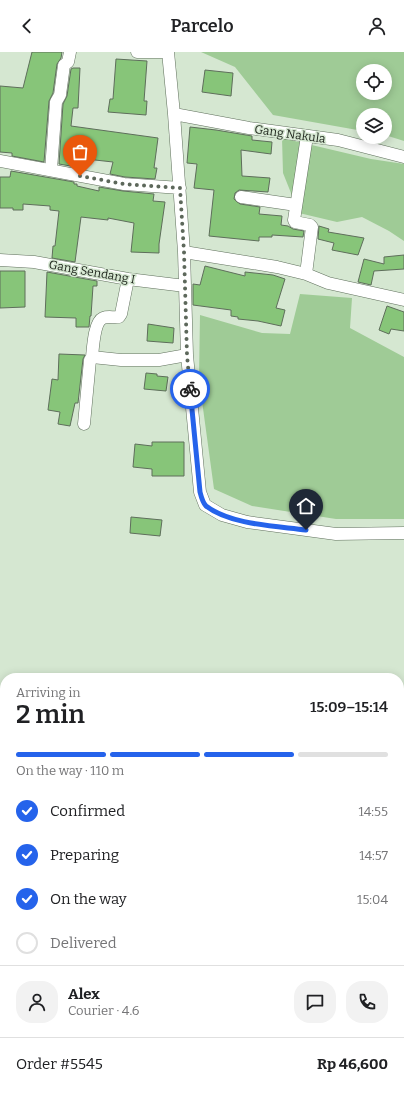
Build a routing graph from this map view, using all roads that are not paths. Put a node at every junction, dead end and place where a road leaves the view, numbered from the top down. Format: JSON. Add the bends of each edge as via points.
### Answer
{"nodes":[{"id":1,"x":70,"y":52,"type":"edge"},
{"id":2,"x":136,"y":52,"type":"edge"},
{"id":3,"x":168,"y":52,"type":"edge"},
{"id":4,"x":174,"y":114,"type":"junction"},
{"id":5,"x":307,"y":136,"type":"junction"},
{"id":6,"x":404,"y":157,"type":"edge"},
{"id":7,"x":0,"y":161,"type":"edge"},
{"id":8,"x":50,"y":170,"type":"junction"},
{"id":9,"x":180,"y":188,"type":"junction"},
{"id":10,"x":241,"y":197,"type":"dead end"},
{"id":11,"x":296,"y":205,"type":"junction"},
{"id":12,"x":184,"y":252,"type":"junction"},
{"id":13,"x":0,"y":260,"type":"edge"},
{"id":14,"x":306,"y":274,"type":"junction"},
{"id":15,"x":128,"y":279,"type":"junction"},
{"id":16,"x":184,"y":286,"type":"junction"},
{"id":17,"x":404,"y":300,"type":"edge"},
{"id":18,"x":187,"y":355,"type":"junction"},
{"id":19,"x":92,"y":357,"type":"junction"},
{"id":20,"x":84,"y":424,"type":"dead end"},
{"id":21,"x":404,"y":533,"type":"edge"}],
"edges":[{"from":1,"to":8,"type":"street","via":[[68,62],[64,65],[60,95],[56,102]]},
{"from":2,"to":3,"type":"street"},
{"from":3,"to":4,"type":"street"},
{"from":4,"to":5,"type":"street","name":"Gang Nakula"},
{"from":4,"to":9,"type":"street"},
{"from":5,"to":6,"type":"street","name":"Gang Nakula","via":[[338,140]]},
{"from":5,"to":11,"type":"street"},
{"from":7,"to":8,"type":"street"},
{"from":8,"to":9,"type":"street","via":[[124,184]]},
{"from":9,"to":12,"type":"street"},
{"from":10,"to":11,"type":"street"},
{"from":11,"to":14,"type":"street","via":[[295,222],[312,227]]},
{"from":12,"to":14,"type":"street"},
{"from":12,"to":16,"type":"street"},
{"from":13,"to":15,"type":"street","name":"Gang Sendang I","via":[[34,262]]},
{"from":14,"to":17,"type":"street","via":[[328,283]]},
{"from":15,"to":16,"type":"street","name":"Gang Sendang I"},
{"from":15,"to":19,"type":"street","via":[[119,317],[105,318],[97,325]]},
{"from":16,"to":18,"type":"street"},
{"from":18,"to":19,"type":"street","via":[[159,360]]},
{"from":18,"to":21,"type":"street","via":[[200,492],[205,505],[222,515],[247,522],[336,534]]},
{"from":19,"to":20,"type":"street"}]}
